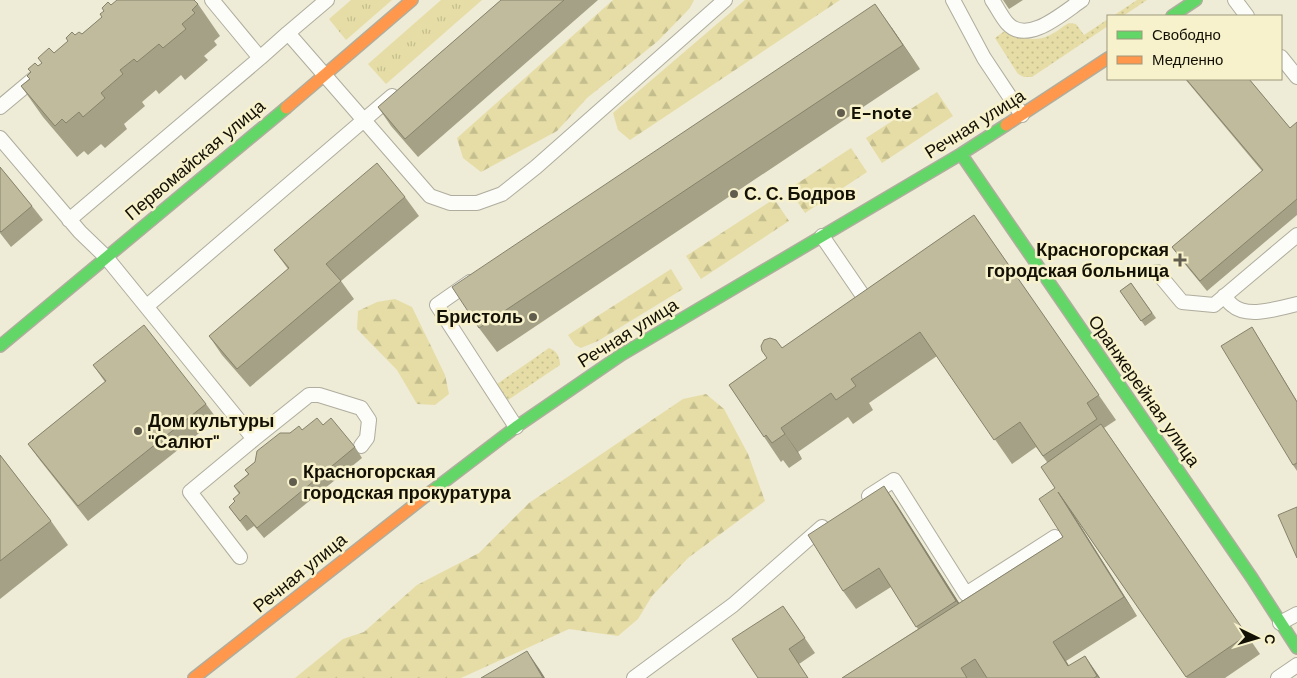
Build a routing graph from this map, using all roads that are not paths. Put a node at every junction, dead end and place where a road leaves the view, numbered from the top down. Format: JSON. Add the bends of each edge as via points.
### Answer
{"nodes":[{"id":1,"x":212,"y":0,"type":"edge"},
{"id":2,"x":327,"y":0,"type":"edge"},
{"id":3,"x":412,"y":0,"type":"edge"},
{"id":4,"x":725,"y":0,"type":"edge"},
{"id":5,"x":952,"y":0,"type":"edge"},
{"id":6,"x":992,"y":0,"type":"edge"},
{"id":7,"x":1082,"y":0,"type":"edge"},
{"id":8,"x":1196,"y":0,"type":"edge"},
{"id":9,"x":1235,"y":0,"type":"edge"},
{"id":10,"x":1174,"y":15,"type":"edge"},
{"id":11,"x":1246,"y":15,"type":"edge"},
{"id":12,"x":288,"y":33,"type":"junction"},
{"id":13,"x":260,"y":58,"type":"junction"},
{"id":14,"x":1107,"y":59,"type":"edge"},
{"id":15,"x":1282,"y":59,"type":"edge"},
{"id":16,"x":46,"y":69,"type":"edge"},
{"id":17,"x":324,"y":76,"type":"junction"},
{"id":18,"x":1297,"y":77,"type":"edge"},
{"id":19,"x":400,"y":89,"type":"edge"},
{"id":20,"x":0,"y":107,"type":"edge"},
{"id":21,"x":1022,"y":115,"type":"junction"},
{"id":22,"x":364,"y":121,"type":"junction"},
{"id":23,"x":0,"y":138,"type":"edge"},
{"id":24,"x":961,"y":154,"type":"junction"},
{"id":25,"x":69,"y":220,"type":"junction"},
{"id":26,"x":1297,"y":235,"type":"edge"},
{"id":27,"x":822,"y":236,"type":"junction"},
{"id":28,"x":106,"y":257,"type":"junction"},
{"id":29,"x":1157,"y":272,"type":"dead end"},
{"id":30,"x":478,"y":277,"type":"edge"},
{"id":31,"x":861,"y":293,"type":"edge"},
{"id":32,"x":1224,"y":296,"type":"junction"},
{"id":33,"x":1297,"y":304,"type":"edge"},
{"id":34,"x":147,"y":306,"type":"junction"},
{"id":35,"x":0,"y":346,"type":"edge"},
{"id":36,"x":516,"y":427,"type":"junction"},
{"id":37,"x":254,"y":439,"type":"junction"},
{"id":38,"x":361,"y":446,"type":"dead end"},
{"id":39,"x":861,"y":501,"type":"edge"},
{"id":40,"x":836,"y":517,"type":"edge"},
{"id":41,"x":1055,"y":537,"type":"edge"},
{"id":42,"x":240,"y":557,"type":"dead end"},
{"id":43,"x":1297,"y":614,"type":"edge"},
{"id":44,"x":1280,"y":623,"type":"junction"},
{"id":45,"x":1297,"y":648,"type":"edge"},
{"id":46,"x":1297,"y":665,"type":"edge"},
{"id":47,"x":194,"y":678,"type":"edge"},
{"id":48,"x":634,"y":678,"type":"edge"},
{"id":49,"x":1278,"y":678,"type":"edge"}],
"edges":[{"from":1,"to":13,"type":"lane"},
{"from":2,"to":12,"type":"lane"},
{"from":3,"to":17,"type":"main road","name":"Первомайская улица"},
{"from":4,"to":22,"type":"lane","via":[[502,194],[478,202],[450,202],[430,196]]},
{"from":5,"to":21,"type":"lane","via":[[984,58]]},
{"from":6,"to":7,"type":"lane","via":[[1008,24],[1029,31],[1039,29]]},
{"from":8,"to":10,"type":"main road"},
{"from":9,"to":11,"type":"lane"},
{"from":12,"to":13,"type":"lane"},
{"from":12,"to":17,"type":"lane"},
{"from":13,"to":25,"type":"lane"},
{"from":14,"to":21,"type":"main road","name":"Речная улица"},
{"from":15,"to":18,"type":"lane"},
{"from":16,"to":20,"type":"lane"},
{"from":17,"to":22,"type":"lane"},
{"from":17,"to":28,"type":"main road","name":"Первомайская улица"},
{"from":19,"to":22,"type":"lane"},
{"from":21,"to":24,"type":"main road","name":"Речная улица"},
{"from":22,"to":34,"type":"lane"},
{"from":23,"to":25,"type":"lane"},
{"from":24,"to":27,"type":"main road","name":"Речная улица"},
{"from":24,"to":44,"type":"main road","name":"Оранжерейная улица"},
{"from":25,"to":28,"type":"lane"},
{"from":26,"to":32,"type":"lane"},
{"from":27,"to":31,"type":"lane"},
{"from":27,"to":36,"type":"main road","name":"Речная улица","via":[[621,355]]},
{"from":28,"to":34,"type":"lane"},
{"from":28,"to":35,"type":"main road","name":"Первомайская улица"},
{"from":29,"to":32,"type":"lane","via":[[1182,302],[1214,305]]},
{"from":30,"to":36,"type":"lane","via":[[437,304]]},
{"from":32,"to":33,"type":"lane","via":[[1242,310],[1260,312]]},
{"from":34,"to":37,"type":"lane"},
{"from":36,"to":47,"type":"main road","name":"Речная улица"},
{"from":37,"to":38,"type":"lane","via":[[309,395],[319,395],[361,408],[369,420],[367,438]]},
{"from":37,"to":42,"type":"lane","via":[[190,492]]},
{"from":39,"to":41,"type":"lane","via":[[894,480],[966,594]]},
{"from":40,"to":48,"type":"lane","via":[[732,605]]},
{"from":43,"to":44,"type":"lane"},
{"from":44,"to":45,"type":"main road","name":"Оранжерейная улица"},
{"from":46,"to":49,"type":"lane"}]}
